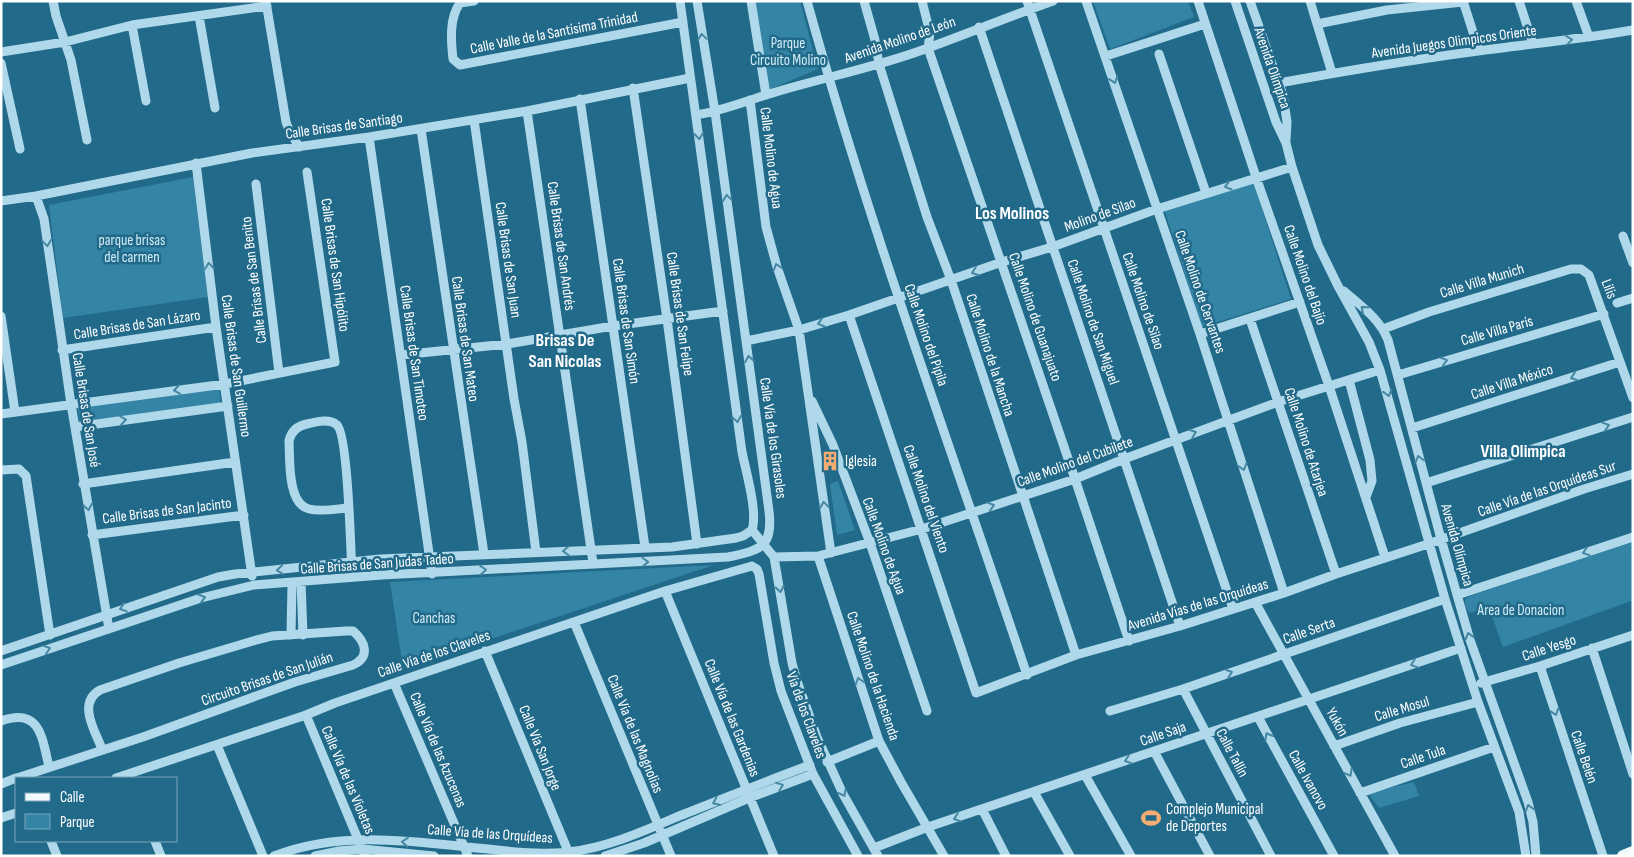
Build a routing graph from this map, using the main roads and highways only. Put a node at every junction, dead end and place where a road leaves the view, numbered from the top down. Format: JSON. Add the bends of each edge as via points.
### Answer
{"nodes":[{"id":1,"x":1633,"y":852,"type":"edge"},
{"id":2,"x":1623,"y":856,"type":"edge"}],
"edges":[{"from":1,"to":2,"type":"main road"}]}
